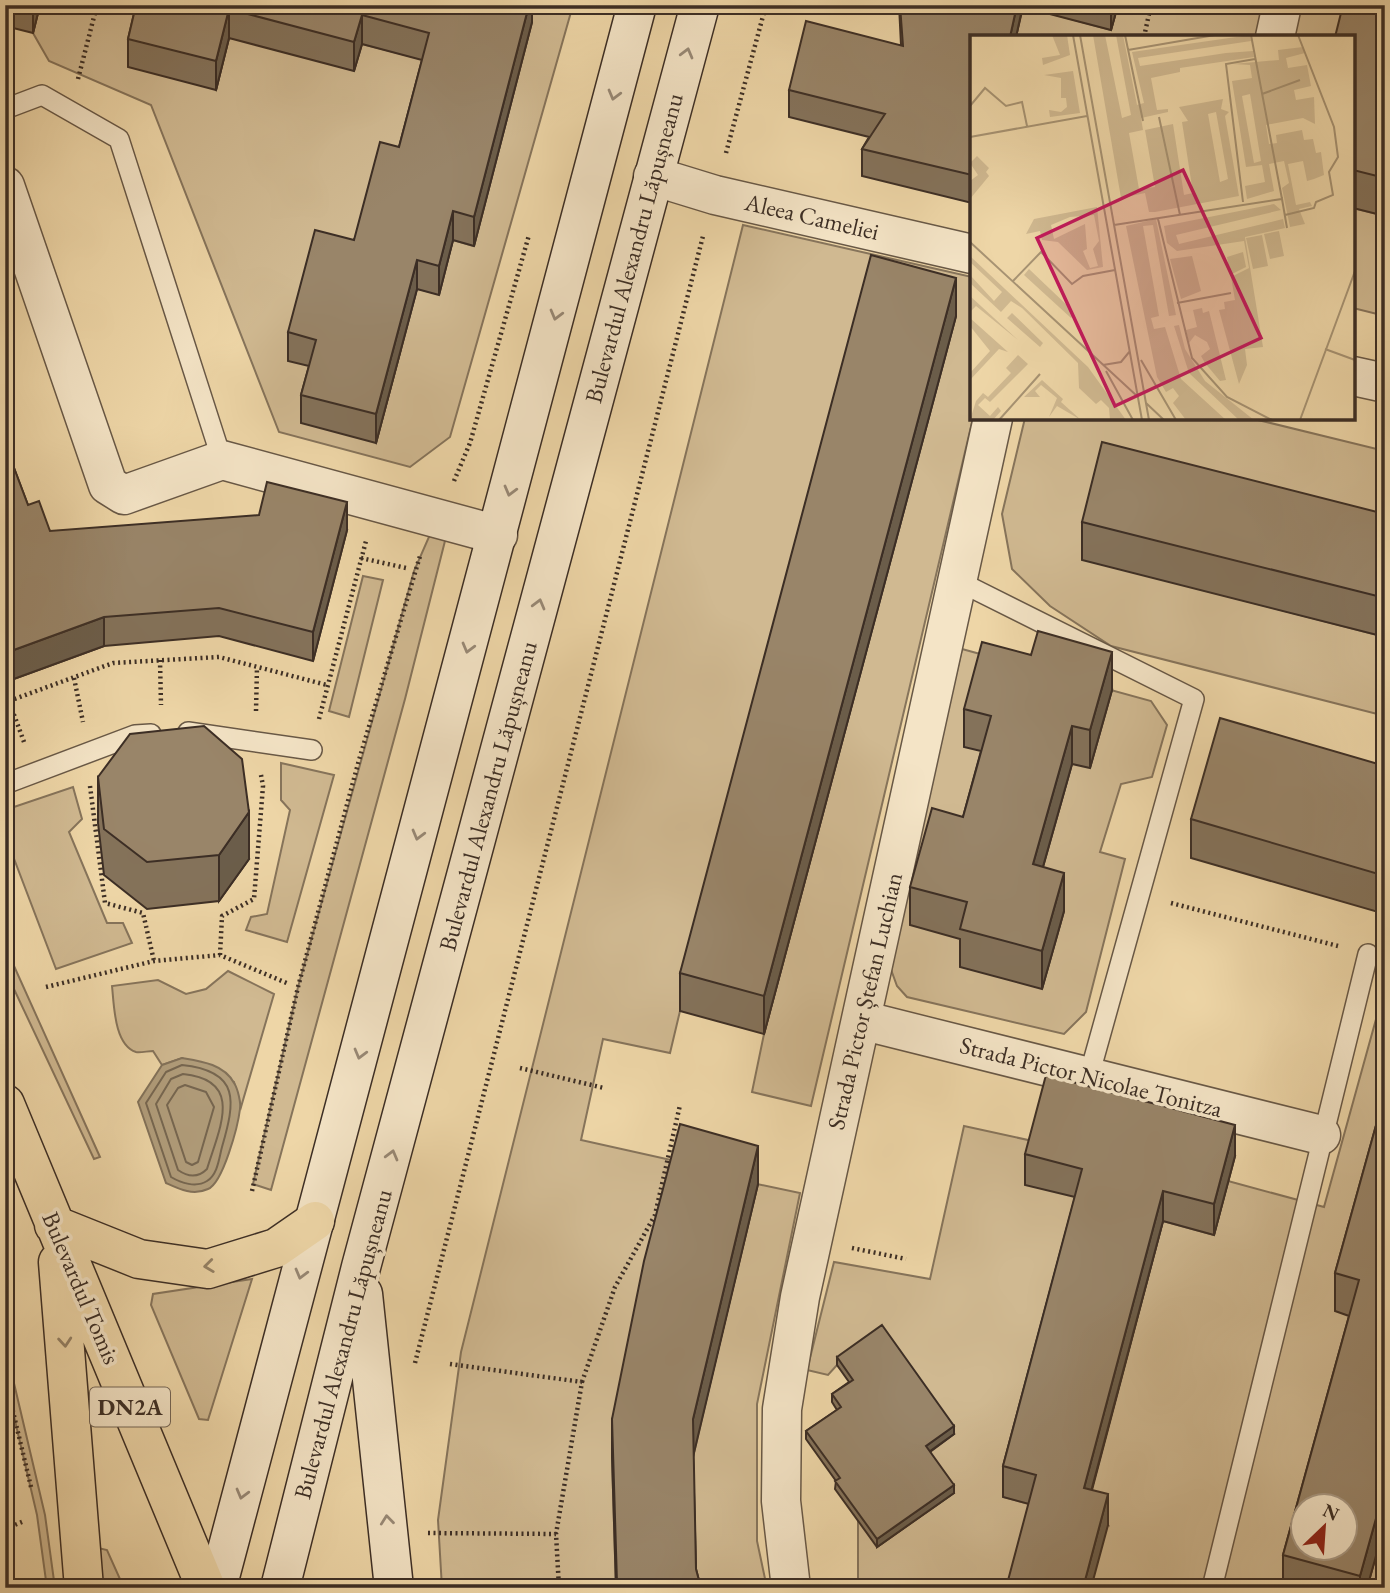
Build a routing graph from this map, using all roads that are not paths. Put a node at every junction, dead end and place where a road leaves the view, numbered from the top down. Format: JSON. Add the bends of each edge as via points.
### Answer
{"nodes":[{"id":1,"x":637,"y":5,"type":"edge"},
{"id":2,"x":701,"y":5,"type":"edge"},
{"id":3,"x":1282,"y":5,"type":"edge"},
{"id":4,"x":1275,"y":35,"type":"edge"},
{"id":5,"x":5,"y":109,"type":"edge"},
{"id":6,"x":653,"y":176,"type":"junction"},
{"id":7,"x":5,"y":186,"type":"edge"},
{"id":8,"x":970,"y":254,"type":"edge"},
{"id":9,"x":1355,"y":376,"type":"edge"},
{"id":10,"x":1385,"y":383,"type":"edge"},
{"id":11,"x":993,"y":420,"type":"edge"},
{"id":12,"x":222,"y":460,"type":"junction"},
{"id":13,"x":498,"y":535,"type":"junction"},
{"id":14,"x":958,"y":581,"type":"junction"},
{"id":15,"x":312,"y":750,"type":"road end"},
{"id":16,"x":5,"y":784,"type":"edge"},
{"id":17,"x":1368,"y":954,"type":"road end"},
{"id":18,"x":861,"y":1020,"type":"junction"},
{"id":19,"x":1089,"y":1076,"type":"junction"},
{"id":20,"x":5,"y":1104,"type":"edge"},
{"id":21,"x":1321,"y":1135,"type":"junction"},
{"id":22,"x":315,"y":1221,"type":"junction"},
{"id":23,"x":54,"y":1225,"type":"junction"},
{"id":24,"x":361,"y":1266,"type":"junction"},
{"id":25,"x":84,"y":1588,"type":"edge"},
{"id":26,"x":206,"y":1588,"type":"edge"},
{"id":27,"x":217,"y":1588,"type":"edge"},
{"id":28,"x":280,"y":1588,"type":"edge"},
{"id":29,"x":394,"y":1588,"type":"edge"},
{"id":30,"x":791,"y":1588,"type":"edge"},
{"id":31,"x":1212,"y":1588,"type":"edge"}],
"edges":[{"from":1,"to":13,"type":"main road","one_way":true},
{"from":6,"to":2,"type":"main road","name":"Bulevardul Alexandru Lăpușneanu","one_way":true},
{"from":3,"to":4,"type":"main road"},
{"from":5,"to":12,"type":"lane","via":[[42,95],[119,139]]},
{"from":6,"to":8,"type":"main road","name":"Aleea Cameliei","via":[[715,195]]},
{"from":24,"to":6,"type":"main road","name":"Bulevardul Alexandru Lăpușneanu","one_way":true},
{"from":7,"to":12,"type":"main road","via":[[108,485],[124,495]]},
{"from":9,"to":10,"type":"main road"},
{"from":11,"to":14,"type":"main road","name":"Strada Pictor Ștefan Luchian"},
{"from":12,"to":13,"type":"main road"},
{"from":13,"to":22,"type":"main road","one_way":true},
{"from":14,"to":18,"type":"main road","name":"Strada Pictor Ștefan Luchian"},
{"from":14,"to":19,"type":"lane","via":[[1194,699]]},
{"from":15,"to":16,"type":"lane","via":[[198,732],[135,735]]},
{"from":17,"to":21,"type":"lane"},
{"from":18,"to":19,"type":"main road","name":"Strada Pictor Nicolae Tonitza"},
{"from":18,"to":30,"type":"main road","name":"Strada Pictor Ștefan Luchian","via":[[812,1240],[782,1409],[781,1501]]},
{"from":19,"to":21,"type":"main road","name":"Strada Pictor Nicolae Tonitza"},
{"from":20,"to":23,"type":"main road","name":"Bulevardul Tomis","number":"DN2A"},
{"from":21,"to":31,"type":"lane"},
{"from":22,"to":23,"type":"main road","one_way":true,"via":[[276,1248],[208,1269],[139,1259]]},
{"from":22,"to":27,"type":"main road","one_way":true},
{"from":23,"to":25,"type":"main road","one_way":true},
{"from":23,"to":26,"type":"main road","name":"Bulevardul Tomis","number":"DN2A"},
{"from":24,"to":28,"type":"main road","name":"Bulevardul Alexandru Lăpușneanu"},
{"from":29,"to":24,"type":"main road","one_way":true}]}
